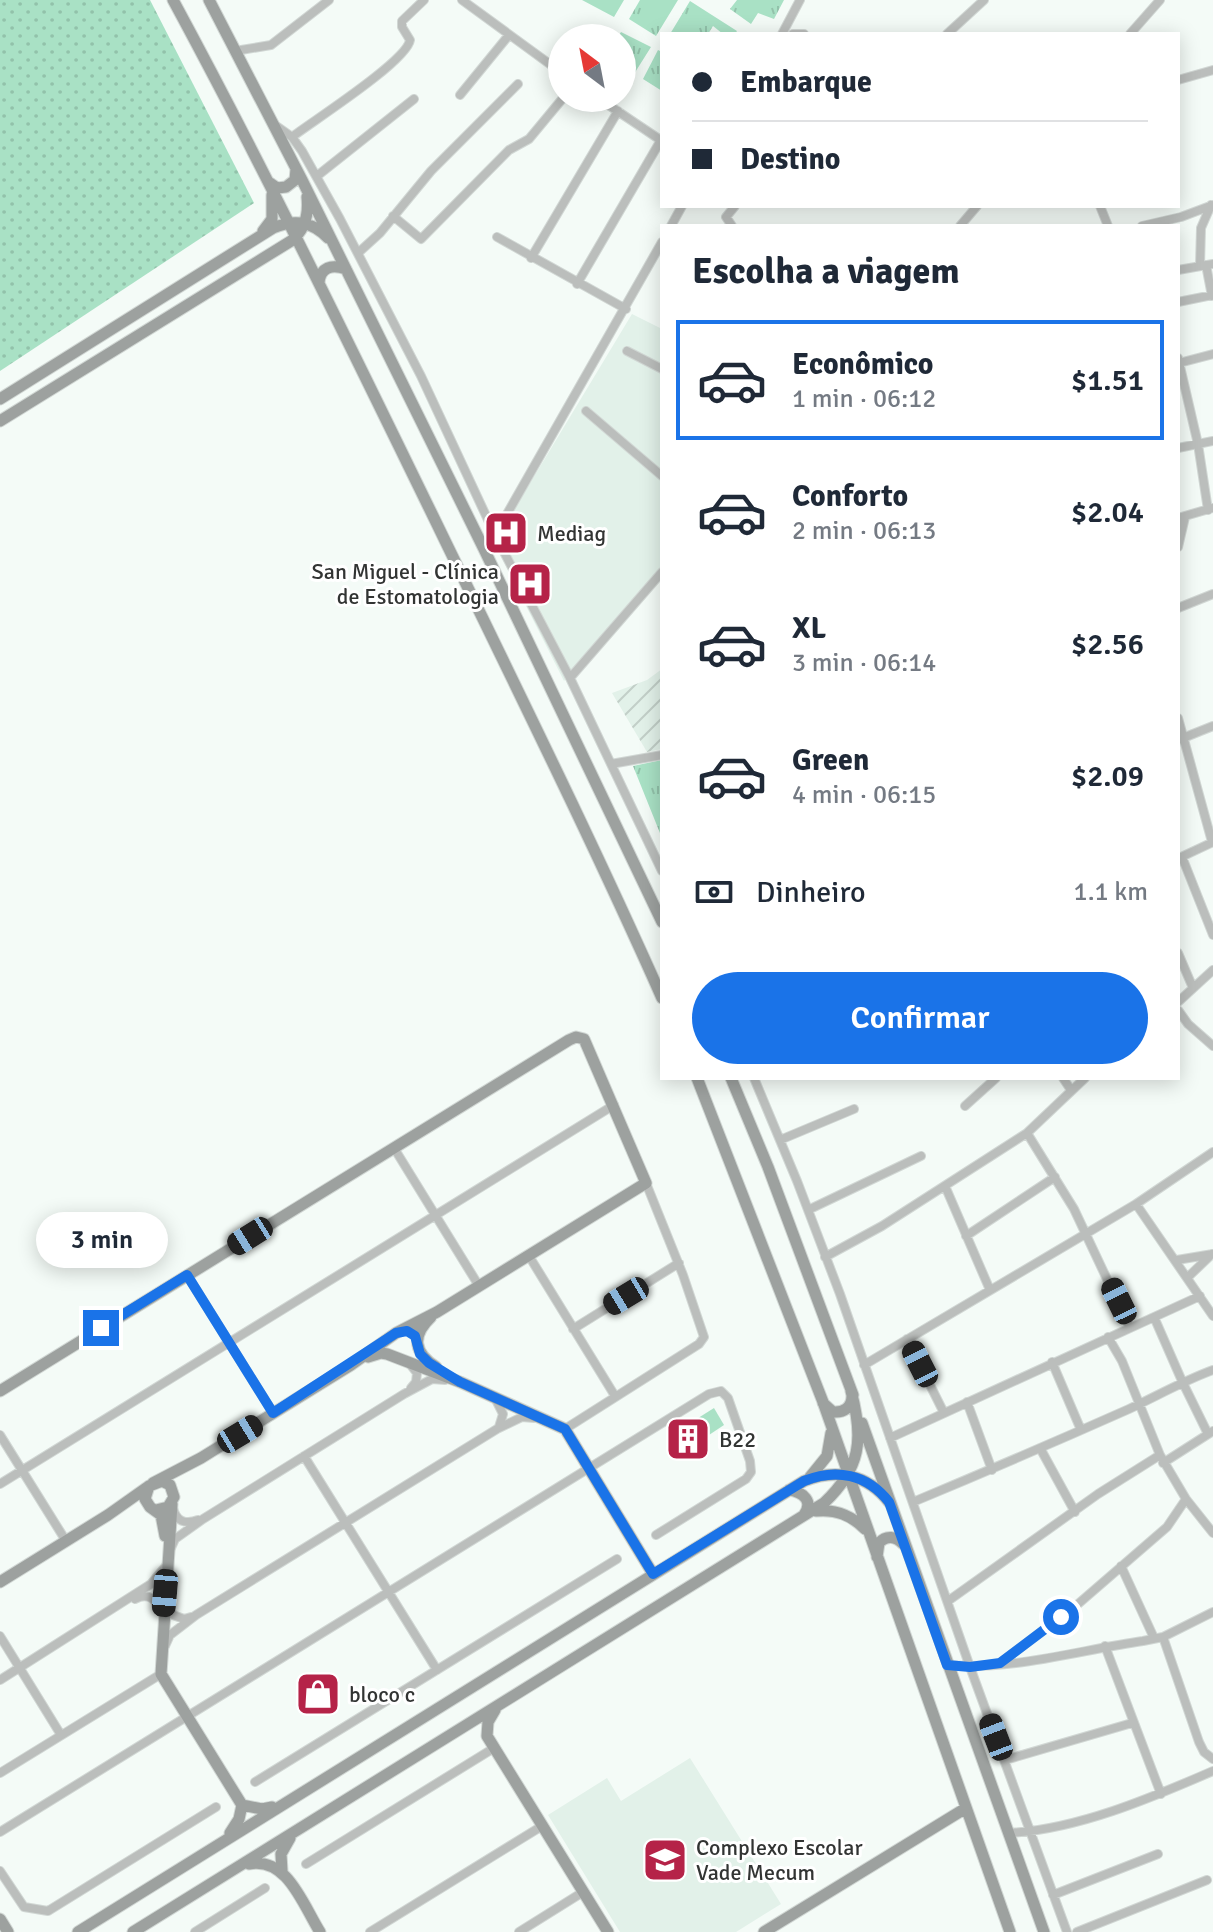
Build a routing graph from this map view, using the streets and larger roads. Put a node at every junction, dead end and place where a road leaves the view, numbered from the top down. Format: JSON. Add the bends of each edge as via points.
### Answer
{"nodes":[{"id":1,"x":173,"y":0,"type":"edge"},
{"id":2,"x":209,"y":0,"type":"edge"},
{"id":3,"x":329,"y":0,"type":"edge"},
{"id":4,"x":424,"y":0,"type":"edge"},
{"id":5,"x":800,"y":0,"type":"edge"},
{"id":6,"x":984,"y":0,"type":"edge"},
{"id":7,"x":1160,"y":0,"type":"edge"},
{"id":8,"x":464,"y":1,"type":"edge"},
{"id":9,"x":783,"y":32,"type":"edge"},
{"id":10,"x":949,"y":32,"type":"edge"},
{"id":11,"x":1132,"y":32,"type":"edge"},
{"id":12,"x":509,"y":35,"type":"junction"},
{"id":13,"x":235,"y":51,"type":"junction"},
{"id":14,"x":548,"y":63,"type":"edge"},
{"id":15,"x":1213,"y":70,"type":"edge"},
{"id":16,"x":1180,"y":79,"type":"edge"},
{"id":17,"x":518,"y":84,"type":"dead end"},
{"id":18,"x":460,"y":95,"type":"dead end"},
{"id":19,"x":414,"y":99,"type":"dead end"},
{"id":20,"x":551,"y":112,"type":"edge"},
{"id":21,"x":617,"y":112,"type":"edge"},
{"id":22,"x":619,"y":112,"type":"edge"},
{"id":23,"x":273,"y":124,"type":"junction"},
{"id":24,"x":292,"y":137,"type":"junction"},
{"id":25,"x":660,"y":139,"type":"edge"},
{"id":26,"x":660,"y":142,"type":"edge"},
{"id":27,"x":296,"y":168,"type":"junction"},
{"id":28,"x":317,"y":176,"type":"junction"},
{"id":29,"x":302,"y":180,"type":"junction"},
{"id":30,"x":270,"y":183,"type":"junction"},
{"id":31,"x":1212,"y":205,"type":"edge"},
{"id":32,"x":733,"y":208,"type":"edge"},
{"id":33,"x":975,"y":208,"type":"edge"},
{"id":34,"x":393,"y":216,"type":"junction"},
{"id":35,"x":289,"y":222,"type":"junction"},
{"id":36,"x":304,"y":223,"type":"junction"},
{"id":37,"x":731,"y":224,"type":"edge"},
{"id":38,"x":962,"y":224,"type":"edge"},
{"id":39,"x":1151,"y":224,"type":"edge"},
{"id":40,"x":296,"y":237,"type":"junction"},
{"id":41,"x":497,"y":237,"type":"dead end"},
{"id":42,"x":252,"y":241,"type":"junction"},
{"id":43,"x":334,"y":245,"type":"junction"},
{"id":44,"x":660,"y":246,"type":"edge"},
{"id":45,"x":358,"y":253,"type":"junction"},
{"id":46,"x":262,"y":258,"type":"junction"},
{"id":47,"x":531,"y":258,"type":"junction"},
{"id":48,"x":1206,"y":265,"type":"edge"},
{"id":49,"x":346,"y":269,"type":"junction"},
{"id":50,"x":1180,"y":270,"type":"edge"},
{"id":51,"x":313,"y":271,"type":"junction"},
{"id":52,"x":319,"y":283,"type":"junction"},
{"id":53,"x":577,"y":284,"type":"junction"},
{"id":54,"x":1212,"y":296,"type":"edge"},
{"id":55,"x":1180,"y":302,"type":"edge"},
{"id":56,"x":626,"y":309,"type":"junction"},
{"id":57,"x":627,"y":351,"type":"dead end"},
{"id":58,"x":1213,"y":354,"type":"edge"},
{"id":59,"x":1180,"y":360,"type":"edge"},
{"id":60,"x":1180,"y":368,"type":"edge"},
{"id":61,"x":660,"y":370,"type":"edge"},
{"id":62,"x":0,"y":399,"type":"edge"},
{"id":63,"x":586,"y":411,"type":"dead end"},
{"id":64,"x":0,"y":421,"type":"edge"},
{"id":65,"x":1213,"y":441,"type":"edge"},
{"id":66,"x":1198,"y":444,"type":"junction"},
{"id":67,"x":1180,"y":448,"type":"edge"},
{"id":68,"x":660,"y":474,"type":"edge"},
{"id":69,"x":1210,"y":509,"type":"edge"},
{"id":70,"x":1181,"y":517,"type":"edge"},
{"id":71,"x":495,"y":535,"type":"junction"},
{"id":72,"x":484,"y":549,"type":"junction"},
{"id":73,"x":660,"y":574,"type":"edge"},
{"id":74,"x":1213,"y":594,"type":"edge"},
{"id":75,"x":1180,"y":607,"type":"edge"},
{"id":76,"x":570,"y":678,"type":"junction"},
{"id":77,"x":1213,"y":726,"type":"edge"},
{"id":78,"x":1181,"y":739,"type":"edge"},
{"id":79,"x":660,"y":755,"type":"edge"},
{"id":80,"x":611,"y":764,"type":"junction"},
{"id":81,"x":1213,"y":842,"type":"edge"},
{"id":82,"x":1180,"y":857,"type":"edge"},
{"id":83,"x":660,"y":867,"type":"edge"},
{"id":84,"x":660,"y":918,"type":"edge"},
{"id":85,"x":1213,"y":935,"type":"edge"},
{"id":86,"x":1180,"y":958,"type":"edge"},
{"id":87,"x":1213,"y":970,"type":"edge"},
{"id":88,"x":1193,"y":988,"type":"junction"},
{"id":89,"x":660,"y":994,"type":"edge"},
{"id":90,"x":1180,"y":1000,"type":"edge"},
{"id":91,"x":1180,"y":1013,"type":"edge"},
{"id":92,"x":1213,"y":1046,"type":"edge"},
{"id":93,"x":698,"y":1080,"type":"edge"},
{"id":94,"x":732,"y":1080,"type":"edge"},
{"id":95,"x":755,"y":1080,"type":"edge"},
{"id":96,"x":994,"y":1080,"type":"edge"},
{"id":97,"x":1064,"y":1080,"type":"edge"},
{"id":98,"x":1083,"y":1080,"type":"edge"},
{"id":99,"x":1071,"y":1090,"type":"junction"},
{"id":100,"x":614,"y":1105,"type":"junction"},
{"id":101,"x":965,"y":1106,"type":"dead end"},
{"id":102,"x":854,"y":1109,"type":"dead end"},
{"id":103,"x":1027,"y":1133,"type":"junction"},
{"id":104,"x":780,"y":1140,"type":"junction"},
{"id":105,"x":394,"y":1148,"type":"junction"},
{"id":106,"x":1213,"y":1152,"type":"edge"},
{"id":107,"x":921,"y":1156,"type":"dead end"},
{"id":108,"x":1055,"y":1177,"type":"junction"},
{"id":109,"x":646,"y":1183,"type":"junction"},
{"id":110,"x":945,"y":1186,"type":"junction"},
{"id":111,"x":1136,"y":1204,"type":"junction"},
{"id":112,"x":808,"y":1210,"type":"junction"},
{"id":113,"x":435,"y":1215,"type":"junction"},
{"id":114,"x":1085,"y":1233,"type":"junction"},
{"id":115,"x":966,"y":1236,"type":"junction"},
{"id":116,"x":1213,"y":1254,"type":"edge"},
{"id":117,"x":529,"y":1256,"type":"junction"},
{"id":118,"x":825,"y":1257,"type":"junction"},
{"id":119,"x":1177,"y":1260,"type":"junction"},
{"id":120,"x":679,"y":1263,"type":"junction"},
{"id":121,"x":187,"y":1275,"type":"junction"},
{"id":122,"x":1188,"y":1277,"type":"junction"},
{"id":123,"x":479,"y":1286,"type":"junction"},
{"id":124,"x":990,"y":1290,"type":"junction"},
{"id":125,"x":1200,"y":1296,"type":"junction"},
{"id":126,"x":437,"y":1312,"type":"junction"},
{"id":127,"x":1212,"y":1313,"type":"edge"},
{"id":128,"x":1154,"y":1317,"type":"junction"},
{"id":129,"x":1130,"y":1328,"type":"junction"},
{"id":130,"x":573,"y":1329,"type":"junction"},
{"id":131,"x":396,"y":1334,"type":"junction"},
{"id":132,"x":1108,"y":1337,"type":"junction"},
{"id":133,"x":907,"y":1339,"type":"junction"},
{"id":134,"x":229,"y":1343,"type":"junction"},
{"id":135,"x":418,"y":1345,"type":"junction"},
{"id":136,"x":400,"y":1358,"type":"junction"},
{"id":137,"x":1052,"y":1362,"type":"junction"},
{"id":138,"x":351,"y":1365,"type":"junction"},
{"id":139,"x":864,"y":1365,"type":"junction"},
{"id":140,"x":1213,"y":1370,"type":"edge"},
{"id":141,"x":1182,"y":1381,"type":"junction"},
{"id":142,"x":460,"y":1382,"type":"junction"},
{"id":143,"x":0,"y":1391,"type":"edge"},
{"id":144,"x":851,"y":1391,"type":"junction"},
{"id":145,"x":404,"y":1394,"type":"junction"},
{"id":146,"x":493,"y":1396,"type":"junction"},
{"id":147,"x":615,"y":1396,"type":"junction"},
{"id":148,"x":823,"y":1402,"type":"junction"},
{"id":149,"x":967,"y":1402,"type":"junction"},
{"id":150,"x":1138,"y":1405,"type":"junction"},
{"id":151,"x":273,"y":1413,"type":"junction"},
{"id":152,"x":944,"y":1413,"type":"junction"},
{"id":153,"x":543,"y":1419,"type":"junction"},
{"id":154,"x":829,"y":1420,"type":"junction"},
{"id":155,"x":497,"y":1429,"type":"junction"},
{"id":156,"x":565,"y":1429,"type":"junction"},
{"id":157,"x":1081,"y":1430,"type":"junction"},
{"id":158,"x":1211,"y":1433,"type":"edge"},
{"id":159,"x":0,"y":1435,"type":"edge"},
{"id":160,"x":890,"y":1438,"type":"junction"},
{"id":161,"x":1040,"y":1448,"type":"junction"},
{"id":162,"x":304,"y":1456,"type":"junction"},
{"id":163,"x":201,"y":1458,"type":"junction"},
{"id":164,"x":1162,"y":1459,"type":"junction"},
{"id":165,"x":589,"y":1468,"type":"junction"},
{"id":166,"x":22,"y":1470,"type":"junction"},
{"id":167,"x":992,"y":1470,"type":"junction"},
{"id":168,"x":848,"y":1474,"type":"junction"},
{"id":169,"x":804,"y":1481,"type":"junction"},
{"id":170,"x":0,"y":1484,"type":"edge"},
{"id":171,"x":151,"y":1484,"type":"junction"},
{"id":172,"x":789,"y":1490,"type":"junction"},
{"id":173,"x":173,"y":1499,"type":"junction"},
{"id":174,"x":1186,"y":1499,"type":"junction"},
{"id":175,"x":889,"y":1502,"type":"junction"},
{"id":176,"x":913,"y":1502,"type":"junction"},
{"id":177,"x":153,"y":1508,"type":"junction"},
{"id":178,"x":1075,"y":1512,"type":"junction"},
{"id":179,"x":108,"y":1515,"type":"junction"},
{"id":180,"x":804,"y":1515,"type":"junction"},
{"id":181,"x":1213,"y":1516,"type":"edge"},
{"id":182,"x":203,"y":1519,"type":"junction"},
{"id":183,"x":1203,"y":1519,"type":"junction"},
{"id":184,"x":345,"y":1523,"type":"junction"},
{"id":185,"x":1213,"y":1533,"type":"edge"},
{"id":186,"x":656,"y":1535,"type":"dead end"},
{"id":187,"x":869,"y":1536,"type":"junction"},
{"id":188,"x":66,"y":1541,"type":"junction"},
{"id":189,"x":905,"y":1548,"type":"junction"},
{"id":190,"x":877,"y":1558,"type":"junction"},
{"id":191,"x":617,"y":1559,"type":"dead end"},
{"id":192,"x":166,"y":1563,"type":"junction"},
{"id":193,"x":1121,"y":1566,"type":"junction"},
{"id":194,"x":653,"y":1574,"type":"junction"},
{"id":195,"x":0,"y":1582,"type":"edge"},
{"id":196,"x":388,"y":1592,"type":"junction"},
{"id":197,"x":165,"y":1593,"type":"junction"},
{"id":198,"x":948,"y":1601,"type":"junction"},
{"id":199,"x":116,"y":1608,"type":"junction"},
{"id":200,"x":1213,"y":1612,"type":"edge"},
{"id":201,"x":163,"y":1613,"type":"junction"},
{"id":202,"x":196,"y":1615,"type":"junction"},
{"id":203,"x":0,"y":1636,"type":"edge"},
{"id":204,"x":1158,"y":1637,"type":"junction"},
{"id":205,"x":1105,"y":1646,"type":"junction"},
{"id":206,"x":161,"y":1654,"type":"junction"},
{"id":207,"x":1000,"y":1663,"type":"junction"},
{"id":208,"x":947,"y":1665,"type":"junction"},
{"id":209,"x":970,"y":1667,"type":"junction"},
{"id":210,"x":20,"y":1668,"type":"junction"},
{"id":211,"x":437,"y":1670,"type":"junction"},
{"id":212,"x":161,"y":1674,"type":"junction"},
{"id":213,"x":0,"y":1680,"type":"edge"},
{"id":214,"x":495,"y":1709,"type":"junction"},
{"id":215,"x":187,"y":1717,"type":"junction"},
{"id":216,"x":1132,"y":1723,"type":"junction"},
{"id":217,"x":459,"y":1732,"type":"junction"},
{"id":218,"x":61,"y":1735,"type":"junction"},
{"id":219,"x":487,"y":1736,"type":"junction"},
{"id":220,"x":494,"y":1748,"type":"junction"},
{"id":221,"x":1210,"y":1757,"type":"edge"},
{"id":222,"x":1005,"y":1760,"type":"junction"},
{"id":223,"x":1209,"y":1772,"type":"edge"},
{"id":224,"x":0,"y":1773,"type":"edge"},
{"id":225,"x":255,"y":1782,"type":"dead end"},
{"id":226,"x":1161,"y":1794,"type":"junction"},
{"id":227,"x":242,"y":1805,"type":"junction"},
{"id":228,"x":280,"y":1805,"type":"junction"},
{"id":229,"x":216,"y":1807,"type":"dead end"},
{"id":230,"x":966,"y":1808,"type":"junction"},
{"id":231,"x":542,"y":1826,"type":"junction"},
{"id":232,"x":297,"y":1830,"type":"junction"},
{"id":233,"x":0,"y":1832,"type":"edge"},
{"id":234,"x":1030,"y":1832,"type":"junction"},
{"id":235,"x":1008,"y":1833,"type":"junction"},
{"id":236,"x":225,"y":1840,"type":"junction"},
{"id":237,"x":1158,"y":1854,"type":"dead end"},
{"id":238,"x":306,"y":1864,"type":"dead end"},
{"id":239,"x":241,"y":1865,"type":"junction"},
{"id":240,"x":0,"y":1871,"type":"edge"},
{"id":241,"x":282,"y":1871,"type":"junction"},
{"id":242,"x":1207,"y":1880,"type":"dead end"},
{"id":243,"x":265,"y":1888,"type":"dead end"},
{"id":244,"x":583,"y":1892,"type":"junction"},
{"id":245,"x":1053,"y":1895,"type":"junction"},
{"id":246,"x":0,"y":1919,"type":"edge"},
{"id":247,"x":79,"y":1931,"type":"edge"},
{"id":248,"x":8,"y":1932,"type":"edge"},
{"id":249,"x":133,"y":1932,"type":"edge"},
{"id":250,"x":195,"y":1932,"type":"edge"},
{"id":251,"x":320,"y":1932,"type":"edge"},
{"id":252,"x":370,"y":1932,"type":"edge"},
{"id":253,"x":519,"y":1932,"type":"edge"},
{"id":254,"x":608,"y":1932,"type":"edge"},
{"id":255,"x":764,"y":1932,"type":"edge"},
{"id":256,"x":1010,"y":1932,"type":"edge"},
{"id":257,"x":1044,"y":1932,"type":"edge"},
{"id":258,"x":1067,"y":1932,"type":"edge"},
{"id":259,"x":1077,"y":1932,"type":"edge"}],
"edges":[{"from":1,"to":30,"type":"street"},
{"from":2,"to":13,"type":"street"},
{"from":3,"to":13,"type":"street","via":[[271,45]]},
{"from":4,"to":24,"type":"street","via":[[402,21],[409,48]]},
{"from":5,"to":9,"type":"street"},
{"from":6,"to":10,"type":"street"},
{"from":7,"to":11,"type":"street"},
{"from":8,"to":12,"type":"street"},
{"from":12,"to":14,"type":"street"},
{"from":12,"to":18,"type":"street"},
{"from":13,"to":23,"type":"street"},
{"from":15,"to":16,"type":"street"},
{"from":17,"to":34,"type":"street"},
{"from":19,"to":28,"type":"street"},
{"from":20,"to":34,"type":"street","via":[[421,239]]},
{"from":21,"to":47,"type":"street"},
{"from":22,"to":25,"type":"street"},
{"from":23,"to":24,"type":"street"},
{"from":23,"to":27,"type":"street"},
{"from":24,"to":28,"type":"street"},
{"from":26,"to":53,"type":"street"},
{"from":27,"to":29,"type":"street"},
{"from":27,"to":30,"type":"street","via":[[292,184],[281,189]]},
{"from":28,"to":45,"type":"street"},
{"from":29,"to":36,"type":"street","via":[[308,209]]},
{"from":29,"to":43,"type":"street"},
{"from":30,"to":35,"type":"street"},
{"from":30,"to":42,"type":"street","via":[[272,219]]},
{"from":31,"to":39,"type":"street"},
{"from":31,"to":48,"type":"street","via":[[1201,228]]},
{"from":32,"to":37,"type":"street","via":[[726,217]]},
{"from":33,"to":38,"type":"street"},
{"from":34,"to":45,"type":"street"},
{"from":35,"to":36,"type":"street"},
{"from":35,"to":40,"type":"street"},
{"from":35,"to":42,"type":"street"},
{"from":36,"to":40,"type":"street"},
{"from":36,"to":43,"type":"street"},
{"from":40,"to":46,"type":"street"},
{"from":40,"to":51,"type":"street"},
{"from":41,"to":47,"type":"street"},
{"from":42,"to":62,"type":"street"},
{"from":43,"to":49,"type":"street"},
{"from":44,"to":56,"type":"street"},
{"from":45,"to":71,"type":"street"},
{"from":46,"to":51,"type":"street","via":[[288,252]]},
{"from":46,"to":64,"type":"street"},
{"from":47,"to":53,"type":"street"},
{"from":48,"to":50,"type":"street"},
{"from":48,"to":54,"type":"street"},
{"from":49,"to":52,"type":"street","via":[[327,267]]},
{"from":49,"to":72,"type":"street"},
{"from":51,"to":52,"type":"street"},
{"from":52,"to":89,"type":"street"},
{"from":53,"to":56,"type":"street"},
{"from":54,"to":55,"type":"street"},
{"from":56,"to":71,"type":"street"},
{"from":57,"to":61,"type":"street"},
{"from":58,"to":59,"type":"street"},
{"from":60,"to":66,"type":"street"},
{"from":63,"to":68,"type":"street"},
{"from":65,"to":66,"type":"street"},
{"from":66,"to":67,"type":"street"},
{"from":66,"to":69,"type":"street"},
{"from":69,"to":70,"type":"street"},
{"from":71,"to":72,"type":"street"},
{"from":71,"to":76,"type":"street"},
{"from":72,"to":84,"type":"street"},
{"from":73,"to":76,"type":"street"},
{"from":74,"to":75,"type":"street"},
{"from":76,"to":80,"type":"street"},
{"from":77,"to":78,"type":"street"},
{"from":78,"to":81,"type":"street"},
{"from":79,"to":80,"type":"street"},
{"from":80,"to":83,"type":"street"},
{"from":81,"to":82,"type":"street"},
{"from":82,"to":85,"type":"street"},
{"from":86,"to":88,"type":"street"},
{"from":87,"to":88,"type":"street"},
{"from":88,"to":90,"type":"street"},
{"from":91,"to":92,"type":"street"},
{"from":93,"to":148,"type":"street"},
{"from":94,"to":144,"type":"street"},
{"from":95,"to":104,"type":"street"},
{"from":96,"to":101,"type":"street"},
{"from":97,"to":99,"type":"street"},
{"from":98,"to":99,"type":"street"},
{"from":99,"to":103,"type":"street"},
{"from":100,"to":105,"type":"street","via":[[588,1045],[576,1037]]},
{"from":100,"to":109,"type":"street"},
{"from":100,"to":113,"type":"street"},
{"from":102,"to":104,"type":"street"},
{"from":103,"to":108,"type":"street"},
{"from":103,"to":110,"type":"street"},
{"from":104,"to":112,"type":"street"},
{"from":105,"to":113,"type":"street"},
{"from":105,"to":121,"type":"street"},
{"from":106,"to":111,"type":"street"},
{"from":107,"to":112,"type":"street"},
{"from":108,"to":114,"type":"street"},
{"from":108,"to":115,"type":"street"},
{"from":109,"to":117,"type":"street"},
{"from":109,"to":120,"type":"street"},
{"from":110,"to":115,"type":"street"},
{"from":110,"to":118,"type":"street"},
{"from":111,"to":114,"type":"street"},
{"from":111,"to":119,"type":"street"},
{"from":112,"to":118,"type":"street"},
{"from":113,"to":123,"type":"street"},
{"from":113,"to":134,"type":"street"},
{"from":114,"to":124,"type":"street"},
{"from":114,"to":129,"type":"street"},
{"from":115,"to":124,"type":"street"},
{"from":116,"to":119,"type":"street"},
{"from":116,"to":122,"type":"street"},
{"from":117,"to":123,"type":"street"},
{"from":117,"to":130,"type":"street"},
{"from":118,"to":139,"type":"street"},
{"from":119,"to":122,"type":"street"},
{"from":120,"to":130,"type":"street"},
{"from":120,"to":147,"type":"street","via":[[703,1341]]},
{"from":121,"to":134,"type":"street"},
{"from":121,"to":143,"type":"street"},
{"from":122,"to":125,"type":"street"},
{"from":123,"to":126,"type":"street"},
{"from":124,"to":133,"type":"street"},
{"from":125,"to":127,"type":"street"},
{"from":125,"to":128,"type":"street"},
{"from":126,"to":131,"type":"street"},
{"from":126,"to":135,"type":"street","via":[[421,1328]]},
{"from":128,"to":129,"type":"street"},
{"from":128,"to":141,"type":"street"},
{"from":129,"to":132,"type":"street"},
{"from":130,"to":147,"type":"street"},
{"from":131,"to":135,"type":"street","via":[[412,1333]]},
{"from":131,"to":136,"type":"street","via":[[390,1349]]},
{"from":131,"to":138,"type":"street"},
{"from":132,"to":137,"type":"street"},
{"from":132,"to":150,"type":"street"},
{"from":133,"to":139,"type":"street"},
{"from":133,"to":152,"type":"street"},
{"from":134,"to":151,"type":"street"},
{"from":134,"to":166,"type":"street"},
{"from":135,"to":136,"type":"street","via":[[413,1358]]},
{"from":135,"to":142,"type":"street","via":[[425,1360]]},
{"from":136,"to":138,"type":"street","via":[[381,1353]]},
{"from":136,"to":142,"type":"street"},
{"from":136,"to":145,"type":"street","via":[[415,1369],[417,1378]]},
{"from":137,"to":149,"type":"street"},
{"from":137,"to":157,"type":"street"},
{"from":138,"to":151,"type":"street"},
{"from":139,"to":160,"type":"street"},
{"from":140,"to":141,"type":"street"},
{"from":141,"to":150,"type":"street"},
{"from":141,"to":158,"type":"street"},
{"from":142,"to":145,"type":"street","via":[[437,1378]]},
{"from":142,"to":146,"type":"street"},
{"from":144,"to":148,"type":"street","via":[[852,1401],[842,1411],[833,1412]]},
{"from":144,"to":168,"type":"street","via":[[859,1436]]},
{"from":144,"to":175,"type":"street"},
{"from":145,"to":162,"type":"street"},
{"from":146,"to":153,"type":"street"},
{"from":146,"to":155,"type":"street","via":[[503,1414]]},
{"from":147,"to":156,"type":"street"},
{"from":148,"to":154,"type":"street"},
{"from":149,"to":152,"type":"street"},
{"from":149,"to":167,"type":"street"},
{"from":150,"to":157,"type":"street"},
{"from":150,"to":164,"type":"street"},
{"from":151,"to":163,"type":"street"},
{"from":152,"to":160,"type":"street"},
{"from":153,"to":155,"type":"street","via":[[522,1417]]},
{"from":153,"to":156,"type":"street"},
{"from":154,"to":168,"type":"street"},
{"from":154,"to":169,"type":"street","via":[[827,1456]]},
{"from":155,"to":184,"type":"street"},
{"from":156,"to":165,"type":"street"},
{"from":157,"to":161,"type":"street"},
{"from":158,"to":164,"type":"street"},
{"from":159,"to":166,"type":"street"},
{"from":160,"to":176,"type":"street"},
{"from":161,"to":167,"type":"street"},
{"from":161,"to":178,"type":"street"},
{"from":162,"to":182,"type":"street"},
{"from":162,"to":184,"type":"street"},
{"from":163,"to":171,"type":"street"},
{"from":163,"to":173,"type":"street","via":[[178,1476]]},
{"from":164,"to":174,"type":"street"},
{"from":164,"to":178,"type":"street"},
{"from":165,"to":186,"type":"street","via":[[713,1392],[727,1396],[750,1461],[749,1475]]},
{"from":165,"to":194,"type":"street"},
{"from":165,"to":196,"type":"street"},
{"from":166,"to":170,"type":"street"},
{"from":166,"to":188,"type":"street"},
{"from":167,"to":176,"type":"street"},
{"from":168,"to":169,"type":"street"},
{"from":168,"to":175,"type":"street","via":[[871,1484]]},
{"from":168,"to":180,"type":"street","via":[[830,1498]]},
{"from":168,"to":187,"type":"street"},
{"from":169,"to":172,"type":"street"},
{"from":171,"to":173,"type":"street","via":[[166,1483]]},
{"from":171,"to":177,"type":"street","via":[[145,1499]]},
{"from":171,"to":179,"type":"street"},
{"from":172,"to":180,"type":"street","via":[[807,1498]]},
{"from":172,"to":194,"type":"street"},
{"from":173,"to":177,"type":"street","via":[[164,1509]]},
{"from":173,"to":182,"type":"street","via":[[181,1521]]},
{"from":173,"to":192,"type":"street"},
{"from":174,"to":183,"type":"street"},
{"from":174,"to":193,"type":"street","via":[[1167,1527]]},
{"from":175,"to":189,"type":"street"},
{"from":176,"to":198,"type":"street"},
{"from":177,"to":179,"type":"street","via":[[138,1502]]},
{"from":177,"to":192,"type":"street","via":[[165,1524]]},
{"from":178,"to":198,"type":"street"},
{"from":179,"to":188,"type":"street"},
{"from":180,"to":187,"type":"street","via":[[837,1511],[859,1523]]},
{"from":180,"to":214,"type":"street"},
{"from":181,"to":183,"type":"street"},
{"from":182,"to":192,"type":"street","via":[[175,1539]]},
{"from":183,"to":185,"type":"street"},
{"from":184,"to":196,"type":"street"},
{"from":184,"to":202,"type":"street"},
{"from":187,"to":190,"type":"street"},
{"from":188,"to":195,"type":"street"},
{"from":189,"to":190,"type":"street","via":[[900,1540],[886,1538],[877,1548]]},
{"from":189,"to":208,"type":"street"},
{"from":190,"to":230,"type":"street"},
{"from":191,"to":211,"type":"street"},
{"from":192,"to":197,"type":"street"},
{"from":192,"to":199,"type":"street","via":[[155,1581]]},
{"from":193,"to":204,"type":"street"},
{"from":193,"to":207,"type":"street"},
{"from":194,"to":228,"type":"street"},
{"from":196,"to":211,"type":"street"},
{"from":196,"to":215,"type":"street"},
{"from":197,"to":201,"type":"street"},
{"from":197,"to":202,"type":"street","via":[[173,1615]]},
{"from":198,"to":209,"type":"street"},
{"from":199,"to":201,"type":"street","via":[[147,1595]]},
{"from":199,"to":210,"type":"street"},
{"from":200,"to":204,"type":"street"},
{"from":201,"to":206,"type":"street"},
{"from":202,"to":206,"type":"street","via":[[170,1635]]},
{"from":203,"to":210,"type":"street"},
{"from":204,"to":205,"type":"street"},
{"from":204,"to":221,"type":"street","via":[[1191,1724]]},
{"from":205,"to":207,"type":"street"},
{"from":205,"to":216,"type":"street"},
{"from":206,"to":212,"type":"street"},
{"from":207,"to":209,"type":"street"},
{"from":208,"to":209,"type":"street"},
{"from":208,"to":235,"type":"street"},
{"from":209,"to":222,"type":"street"},
{"from":210,"to":213,"type":"street"},
{"from":210,"to":218,"type":"street"},
{"from":211,"to":225,"type":"street"},
{"from":212,"to":215,"type":"street"},
{"from":212,"to":218,"type":"street"},
{"from":214,"to":217,"type":"street"},
{"from":214,"to":219,"type":"street"},
{"from":215,"to":227,"type":"street"},
{"from":215,"to":233,"type":"street"},
{"from":216,"to":222,"type":"street"},
{"from":216,"to":226,"type":"street"},
{"from":217,"to":219,"type":"street"},
{"from":217,"to":232,"type":"street"},
{"from":218,"to":224,"type":"street"},
{"from":219,"to":220,"type":"street"},
{"from":220,"to":231,"type":"street"},
{"from":220,"to":238,"type":"street"},
{"from":221,"to":223,"type":"street"},
{"from":222,"to":234,"type":"street"},
{"from":223,"to":226,"type":"street"},
{"from":226,"to":234,"type":"street"},
{"from":227,"to":228,"type":"street"},
{"from":227,"to":236,"type":"street"},
{"from":228,"to":236,"type":"street"},
{"from":229,"to":240,"type":"street","via":[[48,1911],[24,1907]]},
{"from":230,"to":255,"type":"street"},
{"from":230,"to":256,"type":"street"},
{"from":231,"to":244,"type":"street"},
{"from":231,"to":252,"type":"street"},
{"from":232,"to":239,"type":"street"},
{"from":232,"to":241,"type":"street","via":[[284,1847]]},
{"from":234,"to":235,"type":"street"},
{"from":234,"to":245,"type":"street"},
{"from":235,"to":257,"type":"street"},
{"from":236,"to":247,"type":"street"},
{"from":237,"to":245,"type":"street"},
{"from":239,"to":241,"type":"street","via":[[268,1863]]},
{"from":239,"to":249,"type":"street"},
{"from":241,"to":251,"type":"street"},
{"from":242,"to":259,"type":"street"},
{"from":243,"to":250,"type":"street"},
{"from":244,"to":253,"type":"street"},
{"from":244,"to":254,"type":"street"},
{"from":245,"to":258,"type":"street"},
{"from":246,"to":248,"type":"street"}]}
